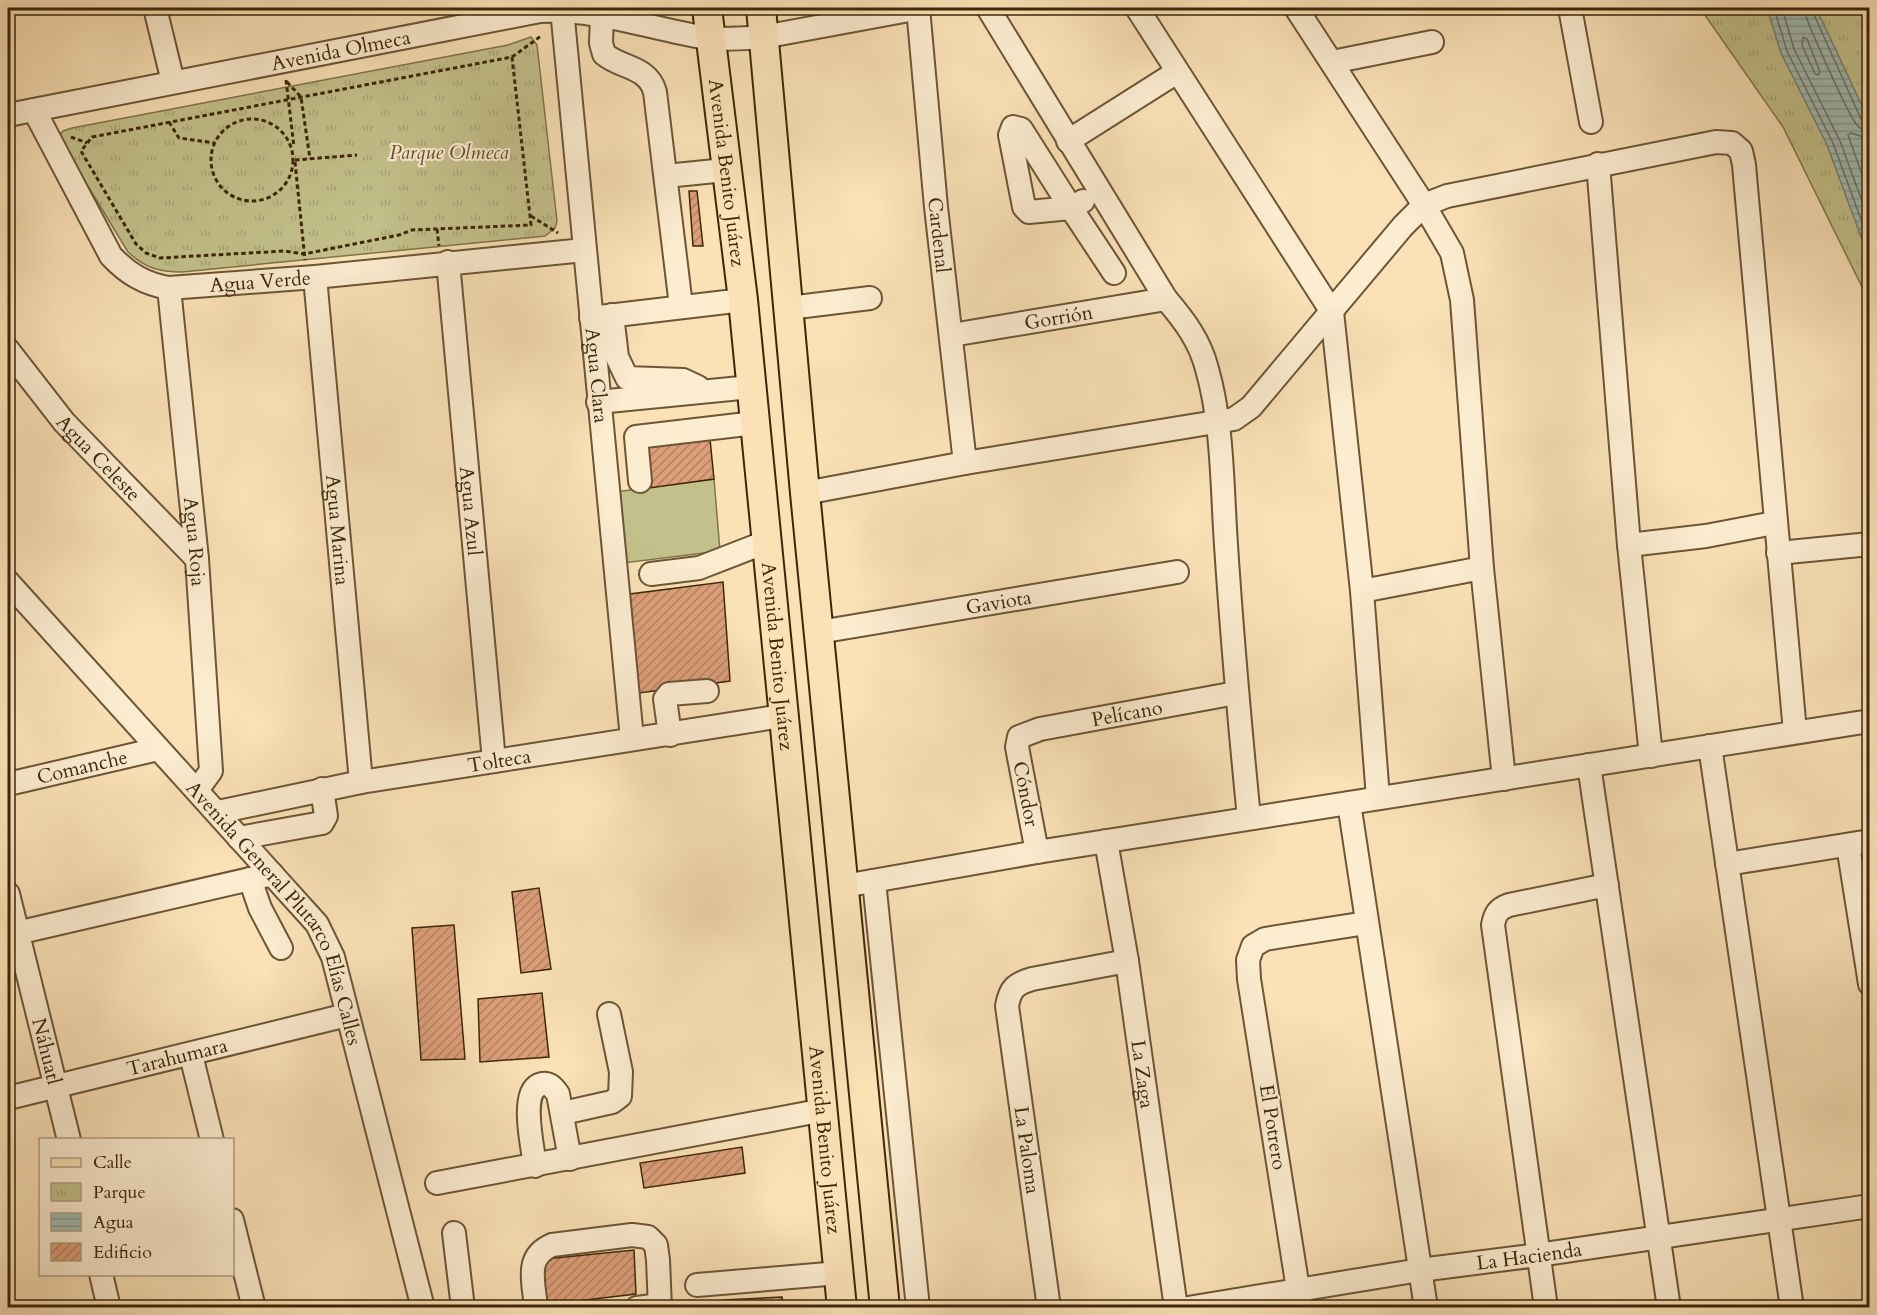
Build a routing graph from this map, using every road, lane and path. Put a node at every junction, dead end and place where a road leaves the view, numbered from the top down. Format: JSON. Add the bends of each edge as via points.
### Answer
{"nodes":[{"id":1,"x":155,"y":8,"type":"edge"},
{"id":2,"x":707,"y":8,"type":"edge"},
{"id":3,"x":761,"y":8,"type":"edge"},
{"id":4,"x":919,"y":8,"type":"edge"},
{"id":5,"x":988,"y":8,"type":"edge"},
{"id":6,"x":1137,"y":8,"type":"edge"},
{"id":7,"x":1296,"y":8,"type":"edge"},
{"id":8,"x":1570,"y":8,"type":"edge"},
{"id":9,"x":562,"y":9,"type":"junction"},
{"id":10,"x":602,"y":15,"type":"junction"},
{"id":11,"x":535,"y":30,"type":"dead end"},
{"id":12,"x":541,"y":36,"type":"junction"},
{"id":13,"x":763,"y":37,"type":"junction"},
{"id":14,"x":709,"y":38,"type":"junction"},
{"id":15,"x":1432,"y":42,"type":"dead end"},
{"id":16,"x":543,"y":48,"type":"dead end"},
{"id":17,"x":512,"y":57,"type":"junction"},
{"id":18,"x":1332,"y":62,"type":"junction"},
{"id":19,"x":1177,"y":72,"type":"junction"},
{"id":20,"x":297,"y":78,"type":"dead end"},
{"id":21,"x":286,"y":80,"type":"junction"},
{"id":22,"x":173,"y":82,"type":"junction"},
{"id":23,"x":275,"y":82,"type":"dead end"},
{"id":24,"x":301,"y":97,"type":"junction"},
{"id":25,"x":289,"y":100,"type":"junction"},
{"id":26,"x":34,"y":110,"type":"junction"},
{"id":27,"x":8,"y":115,"type":"edge"},
{"id":28,"x":169,"y":122,"type":"junction"},
{"id":29,"x":1591,"y":122,"type":"dead end"},
{"id":30,"x":1068,"y":141,"type":"junction"},
{"id":31,"x":215,"y":143,"type":"junction"},
{"id":32,"x":357,"y":155,"type":"dead end"},
{"id":33,"x":310,"y":159,"type":"junction"},
{"id":34,"x":295,"y":160,"type":"junction"},
{"id":35,"x":1598,"y":164,"type":"junction"},
{"id":36,"x":725,"y":170,"type":"junction"},
{"id":37,"x":666,"y":176,"type":"junction"},
{"id":38,"x":1100,"y":192,"type":"junction"},
{"id":39,"x":1424,"y":205,"type":"junction"},
{"id":40,"x":529,"y":215,"type":"junction"},
{"id":41,"x":437,"y":229,"type":"junction"},
{"id":42,"x":553,"y":238,"type":"dead end"},
{"id":43,"x":584,"y":250,"type":"junction"},
{"id":44,"x":304,"y":254,"type":"junction"},
{"id":45,"x":444,"y":256,"type":"junction"},
{"id":46,"x":310,"y":271,"type":"junction"},
{"id":47,"x":1114,"y":273,"type":"dead end"},
{"id":48,"x":169,"y":288,"type":"junction"},
{"id":49,"x":870,"y":298,"type":"dead end"},
{"id":50,"x":1166,"y":299,"type":"junction"},
{"id":51,"x":742,"y":300,"type":"junction"},
{"id":52,"x":681,"y":306,"type":"junction"},
{"id":53,"x":789,"y":308,"type":"junction"},
{"id":54,"x":1332,"y":312,"type":"junction"},
{"id":55,"x":602,"y":316,"type":"junction"},
{"id":56,"x":952,"y":335,"type":"junction"},
{"id":57,"x":8,"y":350,"type":"edge"},
{"id":58,"x":751,"y":387,"type":"junction"},
{"id":59,"x":705,"y":392,"type":"junction"},
{"id":60,"x":598,"y":402,"type":"junction"},
{"id":61,"x":755,"y":423,"type":"junction"},
{"id":62,"x":1217,"y":423,"type":"junction"},
{"id":63,"x":636,"y":438,"type":"junction"},
{"id":64,"x":602,"y":442,"type":"junction"},
{"id":65,"x":965,"y":463,"type":"junction"},
{"id":66,"x":640,"y":481,"type":"dead end"},
{"id":67,"x":805,"y":493,"type":"junction"},
{"id":68,"x":1774,"y":523,"type":"junction"},
{"id":69,"x":766,"y":542,"type":"junction"},
{"id":70,"x":1869,"y":544,"type":"edge"},
{"id":71,"x":1629,"y":546,"type":"junction"},
{"id":72,"x":1778,"y":554,"type":"junction"},
{"id":73,"x":197,"y":559,"type":"junction"},
{"id":74,"x":1482,"y":568,"type":"junction"},
{"id":75,"x":1177,"y":572,"type":"dead end"},
{"id":76,"x":651,"y":574,"type":"dead end"},
{"id":77,"x":8,"y":582,"type":"edge"},
{"id":78,"x":1362,"y":591,"type":"junction"},
{"id":79,"x":819,"y":632,"type":"junction"},
{"id":80,"x":707,"y":691,"type":"dead end"},
{"id":81,"x":1236,"y":693,"type":"junction"},
{"id":82,"x":782,"y":716,"type":"junction"},
{"id":83,"x":1869,"y":721,"type":"edge"},
{"id":84,"x":1795,"y":732,"type":"junction"},
{"id":85,"x":670,"y":735,"type":"junction"},
{"id":86,"x":1020,"y":737,"type":"joint"},
{"id":87,"x":632,"y":740,"type":"junction"},
{"id":88,"x":1710,"y":746,"type":"junction"},
{"id":89,"x":158,"y":749,"type":"junction"},
{"id":90,"x":1650,"y":756,"type":"junction"},
{"id":91,"x":494,"y":761,"type":"junction"},
{"id":92,"x":1590,"y":765,"type":"junction"},
{"id":93,"x":1504,"y":779,"type":"junction"},
{"id":94,"x":360,"y":782,"type":"junction"},
{"id":95,"x":8,"y":784,"type":"edge"},
{"id":96,"x":322,"y":789,"type":"junction"},
{"id":97,"x":197,"y":790,"type":"junction"},
{"id":98,"x":1378,"y":798,"type":"junction"},
{"id":99,"x":1349,"y":803,"type":"junction"},
{"id":100,"x":218,"y":812,"type":"junction"},
{"id":101,"x":1249,"y":818,"type":"junction"},
{"id":102,"x":239,"y":838,"type":"junction"},
{"id":103,"x":1106,"y":841,"type":"junction"},
{"id":104,"x":1858,"y":843,"type":"edge"},
{"id":105,"x":1036,"y":852,"type":"junction"},
{"id":106,"x":1727,"y":864,"type":"junction"},
{"id":107,"x":261,"y":877,"type":"junction"},
{"id":108,"x":874,"y":881,"type":"junction"},
{"id":109,"x":1607,"y":885,"type":"junction"},
{"id":110,"x":844,"y":886,"type":"junction"},
{"id":111,"x":8,"y":894,"type":"edge"},
{"id":112,"x":1366,"y":923,"type":"junction"},
{"id":113,"x":12,"y":934,"type":"edge"},
{"id":114,"x":281,"y":948,"type":"dead end"},
{"id":115,"x":1127,"y":961,"type":"junction"},
{"id":116,"x":1869,"y":984,"type":"edge"},
{"id":117,"x":609,"y":1014,"type":"dead end"},
{"id":118,"x":347,"y":1015,"type":"junction"},
{"id":119,"x":192,"y":1055,"type":"junction"},
{"id":120,"x":56,"y":1086,"type":"junction"},
{"id":121,"x":8,"y":1098,"type":"edge"},
{"id":122,"x":824,"y":1110,"type":"junction"},
{"id":123,"x":563,"y":1113,"type":"junction"},
{"id":124,"x":69,"y":1138,"type":"edge"},
{"id":125,"x":212,"y":1138,"type":"edge"},
{"id":126,"x":570,"y":1159,"type":"junction"},
{"id":127,"x":535,"y":1166,"type":"junction"},
{"id":128,"x":437,"y":1183,"type":"dead end"},
{"id":129,"x":1869,"y":1206,"type":"edge"},
{"id":130,"x":1779,"y":1220,"type":"junction"},
{"id":131,"x":234,"y":1228,"type":"edge"},
{"id":132,"x":454,"y":1233,"type":"dead end"},
{"id":133,"x":1658,"y":1238,"type":"junction"},
{"id":134,"x":1538,"y":1255,"type":"junction"},
{"id":135,"x":1420,"y":1270,"type":"junction"},
{"id":136,"x":839,"y":1273,"type":"junction"},
{"id":137,"x":101,"y":1276,"type":"edge"},
{"id":138,"x":697,"y":1285,"type":"dead end"},
{"id":139,"x":1300,"y":1299,"type":"edge"},
{"id":140,"x":660,"y":1306,"type":"edge"},
{"id":141,"x":109,"y":1308,"type":"edge"},
{"id":142,"x":254,"y":1308,"type":"edge"},
{"id":143,"x":423,"y":1308,"type":"edge"},
{"id":144,"x":463,"y":1308,"type":"edge"},
{"id":145,"x":536,"y":1308,"type":"edge"},
{"id":146,"x":637,"y":1308,"type":"edge"},
{"id":147,"x":842,"y":1308,"type":"edge"},
{"id":148,"x":885,"y":1308,"type":"edge"},
{"id":149,"x":918,"y":1308,"type":"edge"},
{"id":150,"x":1049,"y":1308,"type":"edge"},
{"id":151,"x":1176,"y":1308,"type":"edge"},
{"id":152,"x":1188,"y":1308,"type":"edge"},
{"id":153,"x":1426,"y":1308,"type":"edge"},
{"id":154,"x":1546,"y":1308,"type":"edge"},
{"id":155,"x":1668,"y":1308,"type":"edge"},
{"id":156,"x":1792,"y":1308,"type":"edge"}],
"edges":[{"from":1,"to":22,"type":"street"},
{"from":2,"to":14,"type":"main road","name":"Avenida Benito Juárez"},
{"from":3,"to":13,"type":"main road","name":"Avenida Benito Juárez"},
{"from":4,"to":13,"type":"street","name":"Avenida Olmeca"},
{"from":4,"to":56,"type":"street","name":"Cardenal","via":[[936,207]]},
{"from":5,"to":30,"type":"street"},
{"from":6,"to":19,"type":"street"},
{"from":7,"to":18,"type":"street"},
{"from":8,"to":29,"type":"street"},
{"from":9,"to":10,"type":"street","name":"Avenida Olmeca"},
{"from":9,"to":22,"type":"street","name":"Avenida Olmeca"},
{"from":9,"to":43,"type":"street","name":"Agua Clara"},
{"from":10,"to":14,"type":"street","name":"Avenida Olmeca"},
{"from":10,"to":37,"type":"street","via":[[604,54],[644,73],[652,81]]},
{"from":11,"to":12,"type":"path"},
{"from":12,"to":16,"type":"path"},
{"from":12,"to":17,"type":"path"},
{"from":13,"to":14,"type":"street","name":"Avenida Olmeca"},
{"from":13,"to":53,"type":"main road","name":"Avenida Benito Juárez"},
{"from":14,"to":36,"type":"main road","name":"Avenida Benito Juárez"},
{"from":15,"to":18,"type":"street"},
{"from":17,"to":24,"type":"path"},
{"from":17,"to":40,"type":"path"},
{"from":18,"to":39,"type":"street"},
{"from":19,"to":30,"type":"street"},
{"from":19,"to":54,"type":"street"},
{"from":20,"to":21,"type":"path"},
{"from":21,"to":23,"type":"path"},
{"from":21,"to":24,"type":"path"},
{"from":21,"to":25,"type":"path"},
{"from":22,"to":26,"type":"street","name":"Avenida Olmeca"},
{"from":24,"to":25,"type":"path"},
{"from":24,"to":33,"type":"path"},
{"from":25,"to":28,"type":"path"},
{"from":25,"to":34,"type":"path"},
{"from":26,"to":27,"type":"street","name":"Avenida Olmeca"},
{"from":26,"to":48,"type":"street","name":"Agua Verde","via":[[111,256],[141,280]]},
{"from":28,"to":31,"type":"path","via":[[179,138]]},
{"from":28,"to":44,"type":"path","via":[[92,137],[81,151],[136,244],[146,253],[169,259],[284,251]]},
{"from":30,"to":38,"type":"street"},
{"from":31,"to":31,"type":"path","via":[[211,156],[214,175],[225,192],[236,199],[262,201],[285,187],[294,161],[292,147],[285,135],[268,122],[248,119],[234,123]]},
{"from":32,"to":33,"type":"path"},
{"from":33,"to":34,"type":"path"},
{"from":34,"to":44,"type":"path"},
{"from":35,"to":39,"type":"street","via":[[1447,196]]},
{"from":35,"to":68,"type":"street","via":[[1716,142],[1732,142],[1741,151]]},
{"from":35,"to":71,"type":"street"},
{"from":36,"to":37,"type":"street"},
{"from":36,"to":51,"type":"main road","name":"Avenida Benito Juárez"},
{"from":37,"to":52,"type":"street"},
{"from":38,"to":47,"type":"street","via":[[1071,208]]},
{"from":38,"to":50,"type":"street"},
{"from":39,"to":54,"type":"street"},
{"from":39,"to":74,"type":"street","via":[[1452,253],[1462,300]]},
{"from":40,"to":41,"type":"path","via":[[531,225]]},
{"from":40,"to":42,"type":"path","via":[[565,237]]},
{"from":41,"to":44,"type":"path","via":[[412,230]]},
{"from":41,"to":45,"type":"path"},
{"from":43,"to":45,"type":"street","name":"Agua Verde"},
{"from":43,"to":55,"type":"street","name":"Agua Clara"},
{"from":44,"to":46,"type":"path"},
{"from":45,"to":46,"type":"street","name":"Agua Verde"},
{"from":45,"to":91,"type":"street","name":"Agua Azul"},
{"from":46,"to":48,"type":"street","name":"Agua Verde"},
{"from":46,"to":94,"type":"street","name":"Agua Marina"},
{"from":48,"to":73,"type":"street","name":"Agua Roja"},
{"from":49,"to":53,"type":"street"},
{"from":50,"to":56,"type":"street","name":"Gorrión"},
{"from":50,"to":62,"type":"street","via":[[1198,343]]},
{"from":51,"to":52,"type":"street"},
{"from":51,"to":58,"type":"main road","name":"Avenida Benito Juárez"},
{"from":52,"to":55,"type":"street"},
{"from":53,"to":67,"type":"main road","name":"Avenida Benito Juárez"},
{"from":54,"to":62,"type":"street","via":[[1251,407],[1234,419]]},
{"from":54,"to":78,"type":"street"},
{"from":55,"to":59,"type":"street","via":[[627,378],[683,380]]},
{"from":55,"to":60,"type":"street","name":"Agua Clara"},
{"from":56,"to":65,"type":"street","name":"Cardenal"},
{"from":57,"to":73,"type":"street","name":"Agua Celeste","via":[[64,422]]},
{"from":58,"to":59,"type":"street"},
{"from":58,"to":61,"type":"main road","name":"Avenida Benito Juárez"},
{"from":59,"to":60,"type":"street"},
{"from":60,"to":64,"type":"street","name":"Agua Clara"},
{"from":61,"to":63,"type":"street"},
{"from":61,"to":69,"type":"main road","name":"Avenida Benito Juárez"},
{"from":62,"to":65,"type":"street"},
{"from":62,"to":81,"type":"street"},
{"from":63,"to":64,"type":"street"},
{"from":63,"to":66,"type":"street"},
{"from":64,"to":87,"type":"street","name":"Agua Clara"},
{"from":65,"to":67,"type":"street"},
{"from":67,"to":79,"type":"main road","name":"Avenida Benito Juárez"},
{"from":68,"to":71,"type":"street"},
{"from":68,"to":72,"type":"street"},
{"from":69,"to":76,"type":"street","via":[[699,568]]},
{"from":69,"to":82,"type":"main road","name":"Avenida Benito Juárez"},
{"from":70,"to":72,"type":"street"},
{"from":71,"to":90,"type":"street"},
{"from":72,"to":84,"type":"street"},
{"from":73,"to":97,"type":"street","name":"Agua Roja","via":[[211,771]]},
{"from":74,"to":78,"type":"street"},
{"from":74,"to":93,"type":"street"},
{"from":75,"to":79,"type":"street","name":"Gaviota"},
{"from":77,"to":89,"type":"street","name":"Avenida General Plutarco Elías Calles"},
{"from":78,"to":98,"type":"street"},
{"from":79,"to":110,"type":"main road","name":"Avenida Benito Juárez"},
{"from":80,"to":85,"type":"street","via":[[669,694],[665,699]]},
{"from":81,"to":86,"type":"street","name":"Pelícano","via":[[1040,729]]},
{"from":81,"to":101,"type":"street"},
{"from":82,"to":85,"type":"street","name":"Tolteca"},
{"from":82,"to":122,"type":"main road","name":"Avenida Benito Juárez"},
{"from":83,"to":84,"type":"street"},
{"from":84,"to":88,"type":"street"},
{"from":85,"to":87,"type":"street","name":"Tolteca"},
{"from":86,"to":105,"type":"street","name":"Cóndor","via":[[1017,747]]},
{"from":87,"to":91,"type":"street","name":"Tolteca"},
{"from":88,"to":90,"type":"street"},
{"from":88,"to":106,"type":"street"},
{"from":89,"to":95,"type":"street","name":"Comanche"},
{"from":89,"to":97,"type":"street","name":"Avenida General Plutarco Elías Calles"},
{"from":90,"to":92,"type":"street"},
{"from":91,"to":94,"type":"street","name":"Tolteca"},
{"from":92,"to":93,"type":"street"},
{"from":92,"to":109,"type":"street"},
{"from":93,"to":98,"type":"street"},
{"from":94,"to":96,"type":"street","name":"Tolteca"},
{"from":96,"to":100,"type":"street","name":"Tolteca"},
{"from":96,"to":102,"type":"street","via":[[326,816],[322,823]]},
{"from":97,"to":100,"type":"street","name":"Avenida General Plutarco Elías Calles"},
{"from":98,"to":99,"type":"street"},
{"from":99,"to":101,"type":"street"},
{"from":99,"to":112,"type":"street"},
{"from":100,"to":102,"type":"street","name":"Avenida General Plutarco Elías Calles"},
{"from":101,"to":103,"type":"street"},
{"from":102,"to":107,"type":"street","name":"Avenida General Plutarco Elías Calles"},
{"from":103,"to":105,"type":"street"},
{"from":103,"to":115,"type":"street","name":"La Zaga"},
{"from":104,"to":106,"type":"street"},
{"from":104,"to":116,"type":"street"},
{"from":105,"to":108,"type":"street"},
{"from":106,"to":130,"type":"street"},
{"from":107,"to":113,"type":"street"},
{"from":107,"to":114,"type":"street","via":[[260,909]]},
{"from":107,"to":118,"type":"street","name":"Avenida General Plutarco Elías Calles","via":[[316,924],[326,939]]},
{"from":108,"to":110,"type":"street"},
{"from":108,"to":149,"type":"street"},
{"from":109,"to":133,"type":"street"},
{"from":109,"to":134,"type":"street","via":[[1509,905],[1495,915],[1493,925]]},
{"from":110,"to":148,"type":"main road","name":"Avenida Benito Juárez"},
{"from":111,"to":113,"type":"street","name":"Náhuatl"},
{"from":112,"to":135,"type":"street"},
{"from":112,"to":139,"type":"street","name":"El Potrero","via":[[1265,939],[1253,946],[1248,960]]},
{"from":113,"to":120,"type":"street","name":"Náhuatl"},
{"from":115,"to":150,"type":"street","name":"La Paloma","via":[[1032,979],[1018,983],[1010,992],[1007,1006]]},
{"from":115,"to":151,"type":"street","name":"La Zaga"},
{"from":117,"to":123,"type":"street","via":[[621,1072],[620,1096],[612,1102]]},
{"from":118,"to":119,"type":"street","name":"Tarahumara"},
{"from":118,"to":143,"type":"street","name":"Avenida General Plutarco Elías Calles"},
{"from":119,"to":120,"type":"street","name":"Tarahumara"},
{"from":119,"to":125,"type":"street"},
{"from":120,"to":121,"type":"street","name":"Tarahumara"},
{"from":120,"to":124,"type":"street","name":"Náhuatl"},
{"from":122,"to":126,"type":"street"},
{"from":122,"to":136,"type":"main road","name":"Avenida Benito Juárez"},
{"from":123,"to":126,"type":"street"},
{"from":123,"to":127,"type":"street","via":[[552,1086],[537,1086],[530,1093]]},
{"from":126,"to":127,"type":"street"},
{"from":127,"to":128,"type":"street"},
{"from":129,"to":130,"type":"street","name":"La Hacienda"},
{"from":130,"to":133,"type":"street","name":"La Hacienda"},
{"from":130,"to":156,"type":"street"},
{"from":131,"to":142,"type":"street"},
{"from":132,"to":144,"type":"street"},
{"from":133,"to":134,"type":"street","name":"La Hacienda"},
{"from":133,"to":155,"type":"street"},
{"from":134,"to":135,"type":"street","name":"La Hacienda"},
{"from":134,"to":154,"type":"street"},
{"from":135,"to":139,"type":"street","name":"La Hacienda"},
{"from":135,"to":153,"type":"street"},
{"from":136,"to":138,"type":"street"},
{"from":136,"to":147,"type":"main road","name":"Avenida Benito Juárez"},
{"from":137,"to":141,"type":"street"},
{"from":139,"to":152,"type":"street","name":"La Hacienda"},
{"from":140,"to":145,"type":"street","via":[[656,1245],[648,1237],[632,1235],[541,1249],[534,1264]]},
{"from":140,"to":146,"type":"street"}]}
